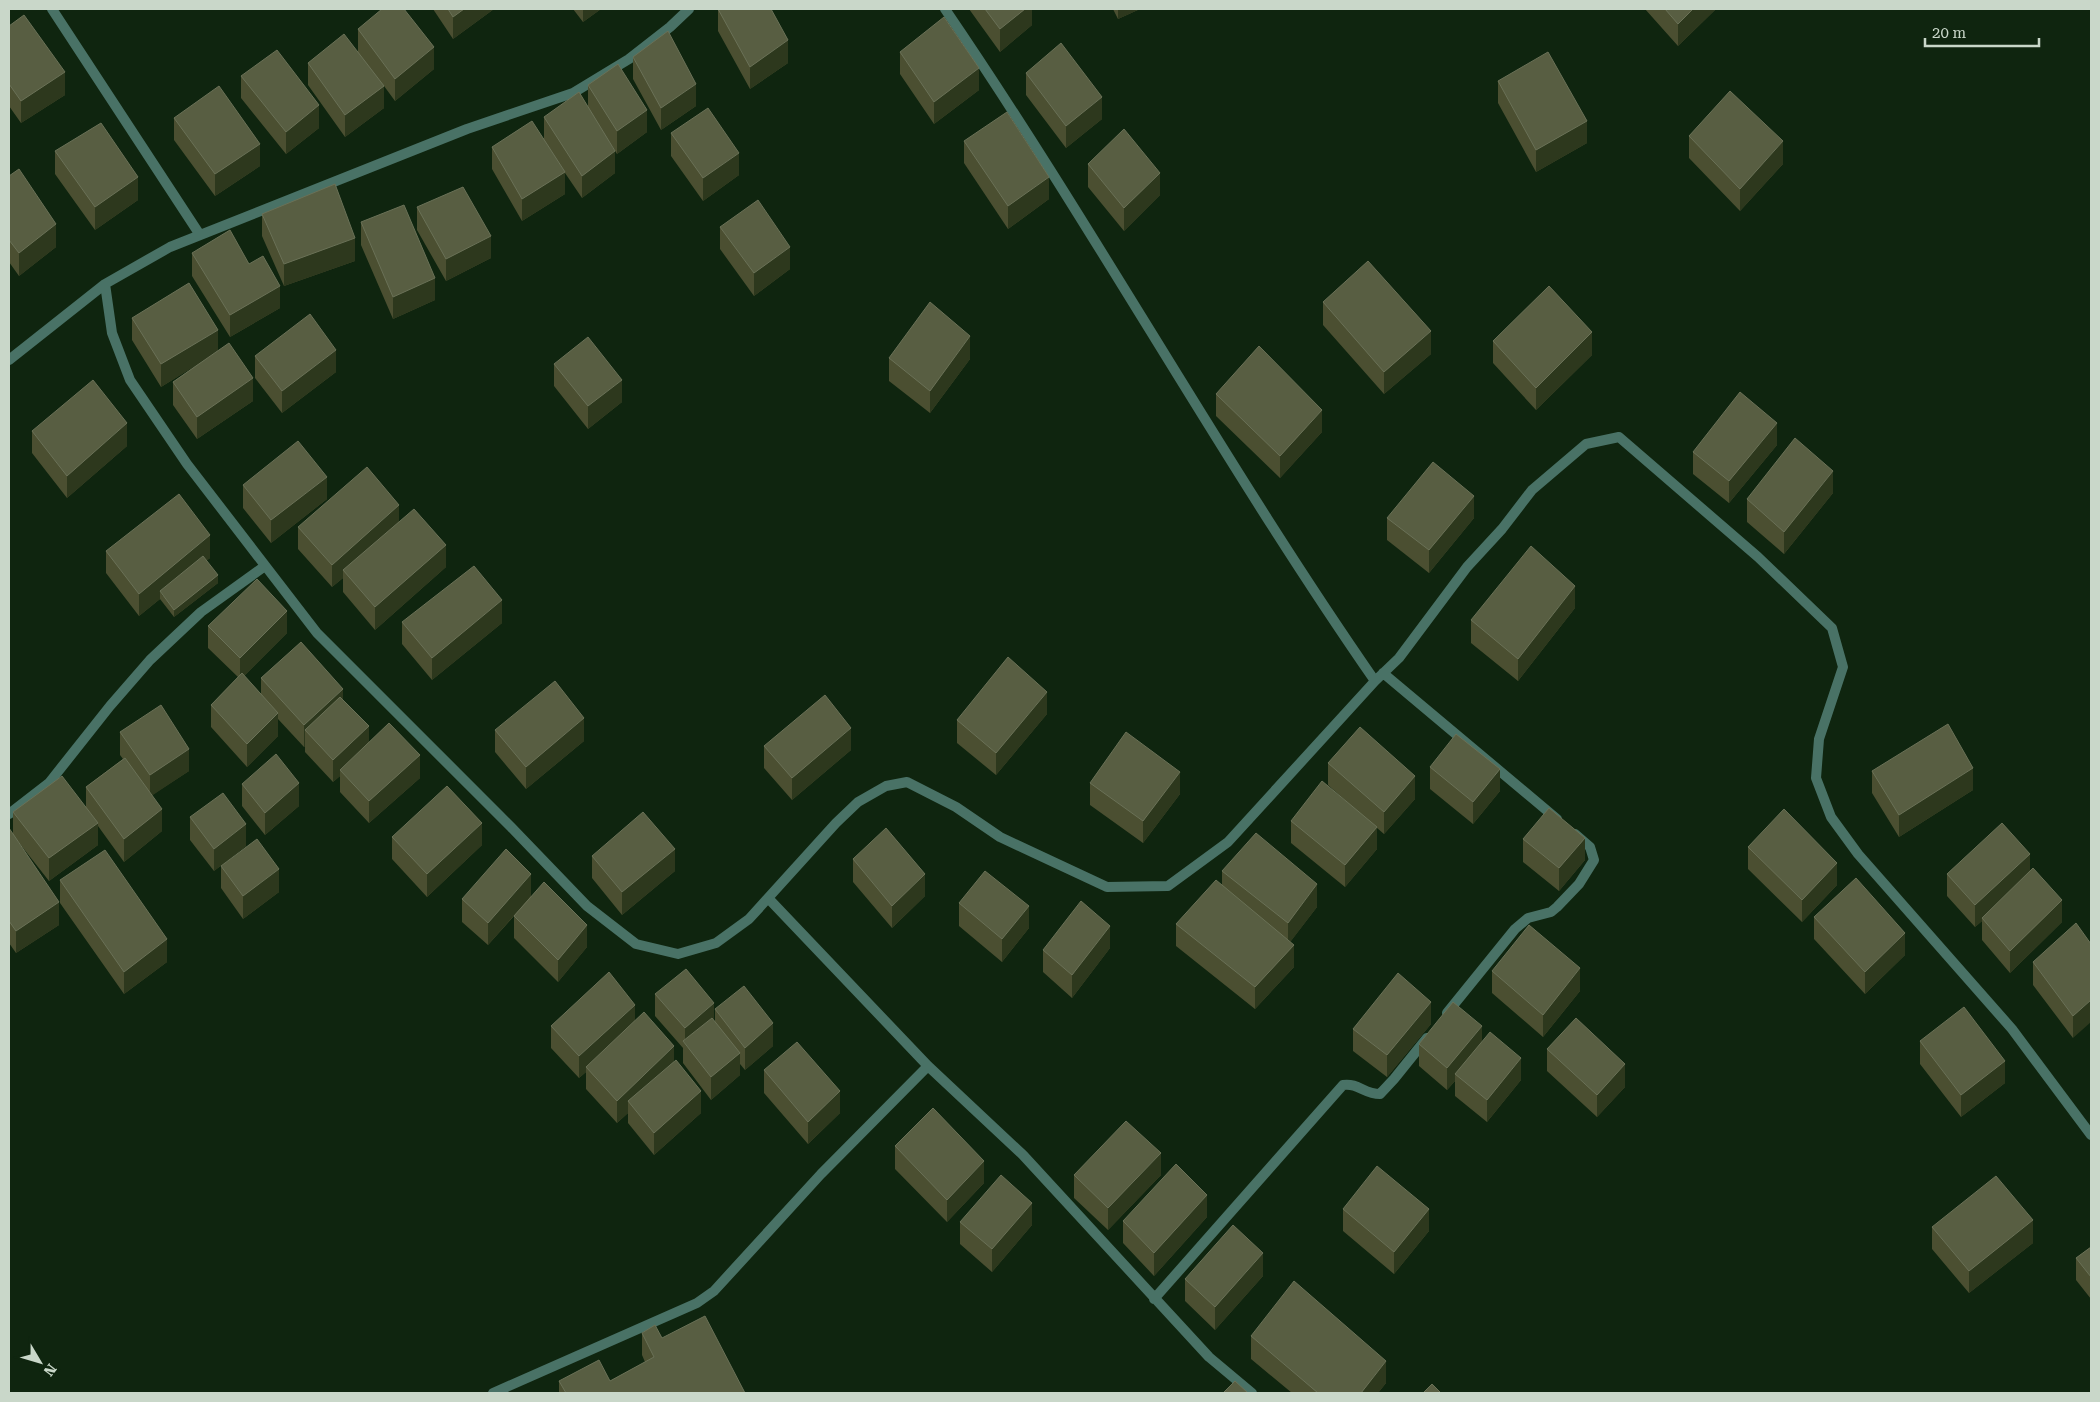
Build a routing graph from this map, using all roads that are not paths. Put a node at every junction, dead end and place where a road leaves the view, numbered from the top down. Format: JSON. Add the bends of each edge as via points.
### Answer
{"nodes":[{"id":1,"x":52,"y":9,"type":"edge"},
{"id":2,"x":689,"y":9,"type":"edge"},
{"id":3,"x":945,"y":9,"type":"edge"},
{"id":4,"x":200,"y":235,"type":"junction"},
{"id":5,"x":105,"y":284,"type":"junction"},
{"id":6,"x":9,"y":360,"type":"edge"},
{"id":7,"x":265,"y":566,"type":"junction"},
{"id":8,"x":1383,"y":673,"type":"junction"},
{"id":9,"x":1375,"y":681,"type":"junction"},
{"id":10,"x":9,"y":814,"type":"edge"},
{"id":11,"x":768,"y":898,"type":"junction"},
{"id":12,"x":1443,"y":1018,"type":"edge"},
{"id":13,"x":1431,"y":1033,"type":"edge"},
{"id":14,"x":928,"y":1066,"type":"junction"},
{"id":15,"x":2091,"y":1135,"type":"edge"},
{"id":16,"x":1154,"y":1299,"type":"junction"},
{"id":17,"x":494,"y":1393,"type":"edge"},
{"id":18,"x":1252,"y":1393,"type":"edge"}],
"edges":[{"from":1,"to":4,"type":"street"},
{"from":2,"to":4,"type":"street","via":[[629,59],[573,93],[467,129]]},
{"from":3,"to":9,"type":"street","via":[[1054,175],[1283,545]]},
{"from":4,"to":5,"type":"street","via":[[170,247]]},
{"from":5,"to":6,"type":"street"},
{"from":5,"to":7,"type":"street","via":[[112,332],[130,380],[187,464]]},
{"from":7,"to":10,"type":"street","via":[[201,612],[161,650],[110,706],[49,783]]},
{"from":7,"to":11,"type":"street","via":[[317,633],[587,906],[636,944],[678,954],[716,943],[749,919]]},
{"from":8,"to":9,"type":"street"},
{"from":8,"to":12,"type":"street","via":[[1590,847],[1594,860],[1557,908],[1528,918],[1515,929]]},
{"from":8,"to":15,"type":"street","via":[[1399,658],[1532,490],[1586,444],[1618,437],[1758,557],[1832,628],[1843,667],[1819,738],[1816,778],[1831,818],[1858,854],[2012,1028]]},
{"from":9,"to":11,"type":"street","via":[[1228,842],[1168,886],[1107,887],[1000,838],[956,807],[907,782],[886,786],[858,802]]},
{"from":11,"to":14,"type":"street"},
{"from":13,"to":16,"type":"street","via":[[1380,1094],[1370,1094],[1353,1083],[1343,1084]]},
{"from":14,"to":16,"type":"street","via":[[1023,1154]]},
{"from":14,"to":17,"type":"street","via":[[821,1174],[714,1291],[696,1303]]},
{"from":16,"to":18,"type":"street","via":[[1209,1357]]}]}
